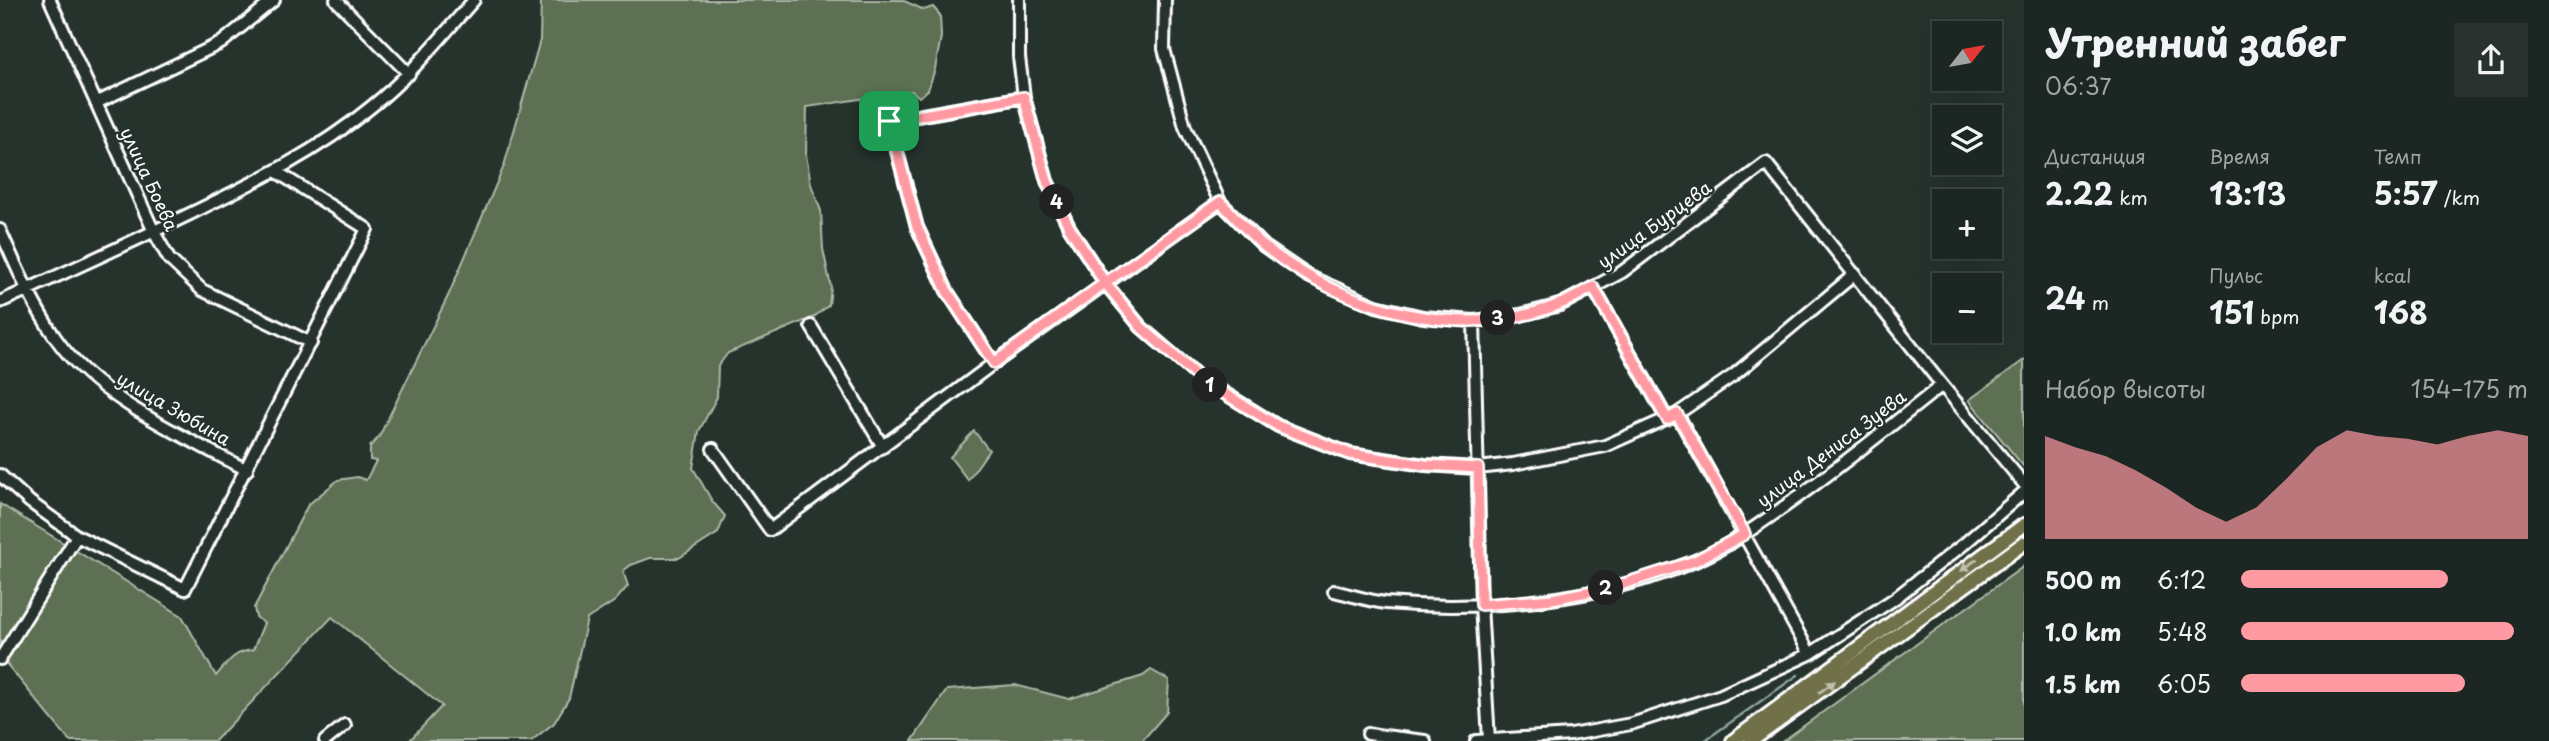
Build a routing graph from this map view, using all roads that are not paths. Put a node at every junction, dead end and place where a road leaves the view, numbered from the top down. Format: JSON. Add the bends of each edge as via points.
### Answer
{"nodes":[{"id":1,"x":50,"y":0,"type":"edge"},
{"id":2,"x":274,"y":0,"type":"edge"},
{"id":3,"x":336,"y":0,"type":"edge"},
{"id":4,"x":474,"y":0,"type":"edge"},
{"id":5,"x":1018,"y":0,"type":"edge"},
{"id":6,"x":1165,"y":0,"type":"edge"},
{"id":7,"x":409,"y":74,"type":"junction"},
{"id":8,"x":1024,"y":97,"type":"junction"},
{"id":9,"x":96,"y":103,"type":"junction"},
{"id":10,"x":277,"y":172,"type":"junction"},
{"id":11,"x":1220,"y":202,"type":"junction"},
{"id":12,"x":0,"y":230,"type":"edge"},
{"id":13,"x":154,"y":232,"type":"junction"},
{"id":14,"x":1856,"y":274,"type":"junction"},
{"id":15,"x":1105,"y":283,"type":"junction"},
{"id":16,"x":1593,"y":287,"type":"junction"},
{"id":17,"x":27,"y":290,"type":"junction"},
{"id":18,"x":0,"y":302,"type":"edge"},
{"id":19,"x":1474,"y":321,"type":"junction"},
{"id":20,"x":811,"y":326,"type":"dead end"},
{"id":21,"x":311,"y":343,"type":"junction"},
{"id":22,"x":994,"y":363,"type":"junction"},
{"id":23,"x":1942,"y":385,"type":"junction"},
{"id":24,"x":1672,"y":416,"type":"junction"},
{"id":25,"x":883,"y":447,"type":"junction"},
{"id":26,"x":713,"y":449,"type":"dead end"},
{"id":27,"x":1478,"y":468,"type":"junction"},
{"id":28,"x":247,"y":470,"type":"junction"},
{"id":29,"x":0,"y":475,"type":"edge"},
{"id":30,"x":2024,"y":484,"type":"edge"},
{"id":31,"x":2024,"y":492,"type":"edge"},
{"id":32,"x":2024,"y":524,"type":"edge"},
{"id":33,"x":1745,"y":534,"type":"junction"},
{"id":34,"x":77,"y":536,"type":"junction"},
{"id":35,"x":2024,"y":543,"type":"edge"},
{"id":36,"x":1334,"y":591,"type":"dead end"},
{"id":37,"x":1481,"y":605,"type":"junction"},
{"id":38,"x":1810,"y":654,"type":"junction"},
{"id":39,"x":0,"y":659,"type":"edge"},
{"id":40,"x":345,"y":725,"type":"dead end"},
{"id":41,"x":1368,"y":734,"type":"dead end"},
{"id":42,"x":1489,"y":740,"type":"edge"},
{"id":43,"x":325,"y":741,"type":"edge"},
{"id":44,"x":1425,"y":741,"type":"edge"},
{"id":45,"x":1476,"y":741,"type":"edge"},
{"id":46,"x":1733,"y":741,"type":"edge"},
{"id":47,"x":1751,"y":741,"type":"edge"}],
"edges":[{"from":1,"to":9,"type":"street","name":"улица Боева"},
{"from":2,"to":9,"type":"street","via":[[221,43]]},
{"from":3,"to":7,"type":"street"},
{"from":4,"to":7,"type":"street"},
{"from":5,"to":8,"type":"street"},
{"from":6,"to":11,"type":"street","name":"улица Бурцева","via":[[1164,49],[1185,127]]},
{"from":7,"to":10,"type":"street","via":[[372,107]]},
{"from":8,"to":15,"type":"street","via":[[1047,181],[1069,227]]},
{"from":8,"to":22,"type":"street","via":[[889,121],[917,227],[947,291]]},
{"from":9,"to":13,"type":"street","name":"улица Боева"},
{"from":10,"to":13,"type":"street"},
{"from":10,"to":21,"type":"street","via":[[368,229]]},
{"from":11,"to":15,"type":"street"},
{"from":11,"to":19,"type":"street","name":"улица Бурцева","via":[[1264,246],[1308,276],[1376,306],[1423,317]]},
{"from":12,"to":17,"type":"street","name":"улица Зюбина"},
{"from":13,"to":17,"type":"street"},
{"from":13,"to":21,"type":"street","name":"улица Боева","via":[[169,259],[202,290]]},
{"from":14,"to":16,"type":"street","name":"улица Бурцева","via":[[1766,163],[1622,272]]},
{"from":14,"to":23,"type":"street"},
{"from":14,"to":24,"type":"street","via":[[1734,375]]},
{"from":15,"to":22,"type":"street"},
{"from":15,"to":27,"type":"street","via":[[1141,327],[1200,379],[1278,426],[1350,454]]},
{"from":16,"to":19,"type":"street","name":"улица Бурцева","via":[[1547,308]]},
{"from":16,"to":24,"type":"street"},
{"from":17,"to":18,"type":"street"},
{"from":17,"to":28,"type":"street","name":"улица Зюбина","via":[[58,342],[101,386],[159,424]]},
{"from":19,"to":27,"type":"street"},
{"from":20,"to":25,"type":"street"},
{"from":21,"to":28,"type":"street"},
{"from":22,"to":25,"type":"street"},
{"from":23,"to":30,"type":"street"},
{"from":23,"to":33,"type":"street","name":"улица Дениса Зуева"},
{"from":24,"to":27,"type":"street","via":[[1605,446]]},
{"from":24,"to":33,"type":"street"},
{"from":25,"to":26,"type":"street","via":[[770,530]]},
{"from":27,"to":37,"type":"street"},
{"from":28,"to":34,"type":"street","via":[[185,589]]},
{"from":29,"to":34,"type":"street"},
{"from":31,"to":38,"type":"street","via":[[1894,598]]},
{"from":32,"to":46,"type":"main road","one_way":true},
{"from":33,"to":37,"type":"street","name":"улица Дениса Зуева","via":[[1695,561],[1617,586],[1552,599]]},
{"from":33,"to":38,"type":"street"},
{"from":34,"to":39,"type":"street"},
{"from":47,"to":35,"type":"main road","one_way":true},
{"from":36,"to":37,"type":"street","name":"улица Дениса Зуева","via":[[1384,603]]},
{"from":37,"to":42,"type":"street"},
{"from":38,"to":42,"type":"street","via":[[1721,695],[1630,724],[1571,736]]},
{"from":40,"to":43,"type":"street"},
{"from":41,"to":44,"type":"street"},
{"from":42,"to":45,"type":"street"}]}
